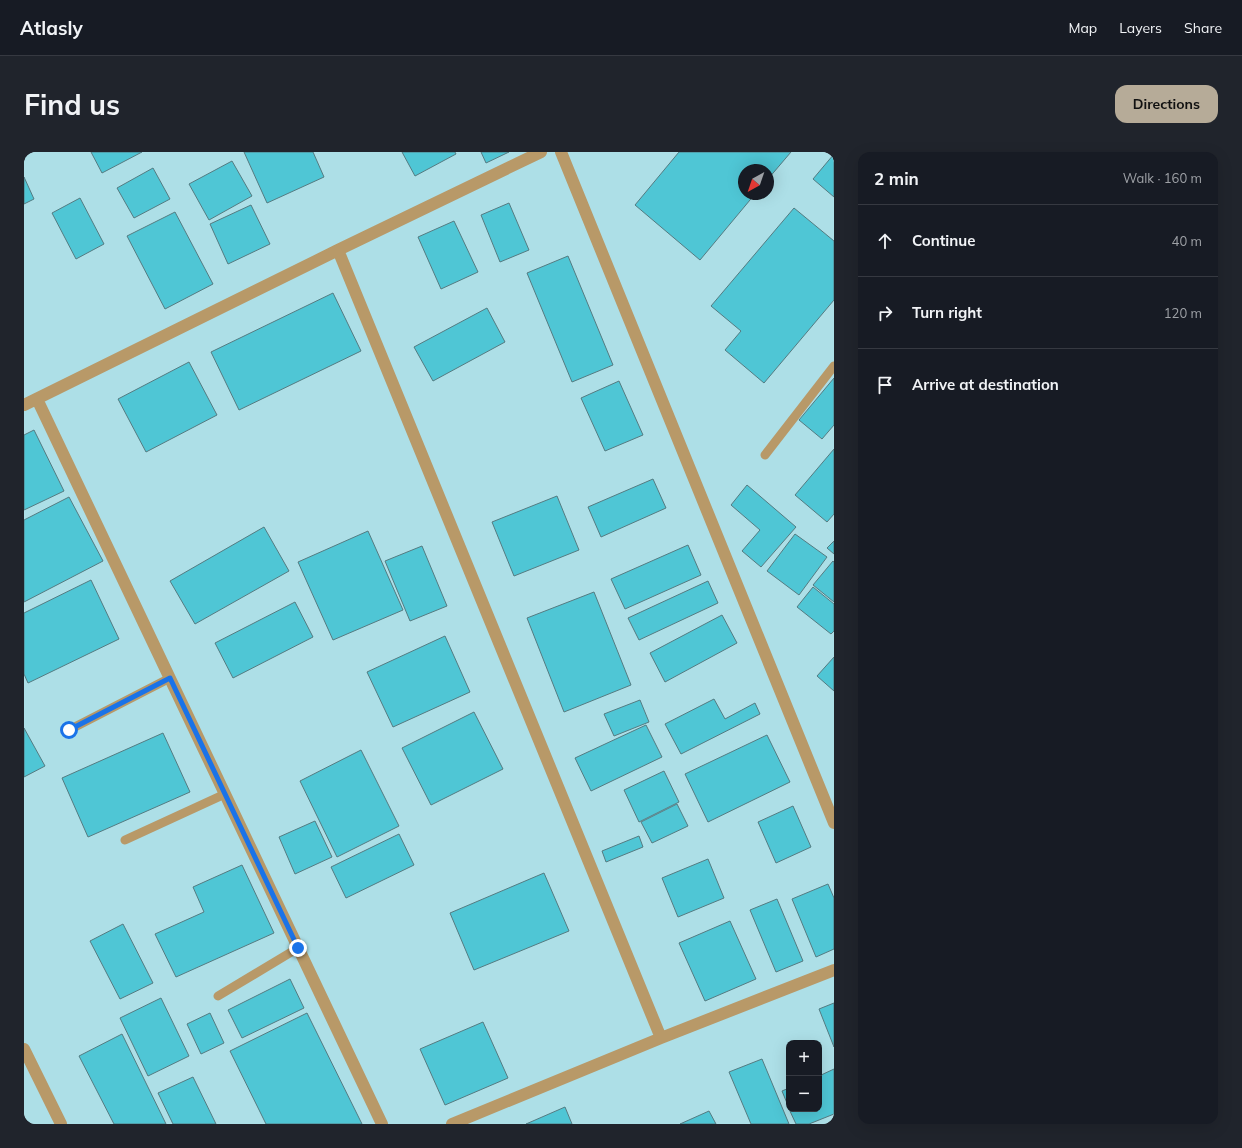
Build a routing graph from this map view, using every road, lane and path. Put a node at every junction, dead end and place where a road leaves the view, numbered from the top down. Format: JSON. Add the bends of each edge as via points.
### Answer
{"nodes":[{"id":1,"x":541,"y":152,"type":"edge"},
{"id":2,"x":561,"y":152,"type":"edge"},
{"id":3,"x":338,"y":250,"type":"junction"},
{"id":4,"x":834,"y":366,"type":"edge"},
{"id":5,"x":37,"y":399,"type":"junction"},
{"id":6,"x":24,"y":406,"type":"edge"},
{"id":7,"x":765,"y":455,"type":"dead end"},
{"id":8,"x":170,"y":678,"type":"junction"},
{"id":9,"x":69,"y":730,"type":"dead end"},
{"id":10,"x":225,"y":794,"type":"junction"},
{"id":11,"x":834,"y":823,"type":"edge"},
{"id":12,"x":125,"y":840,"type":"dead end"},
{"id":13,"x":298,"y":948,"type":"junction"},
{"id":14,"x":834,"y":970,"type":"edge"},
{"id":15,"x":218,"y":996,"type":"dead end"},
{"id":16,"x":661,"y":1038,"type":"junction"},
{"id":17,"x":24,"y":1049,"type":"edge"},
{"id":18,"x":60,"y":1124,"type":"edge"},
{"id":19,"x":382,"y":1124,"type":"edge"},
{"id":20,"x":452,"y":1124,"type":"edge"}],
"edges":[{"from":1,"to":3,"type":"street"},
{"from":2,"to":11,"type":"street"},
{"from":3,"to":5,"type":"street"},
{"from":3,"to":16,"type":"street"},
{"from":4,"to":7,"type":"lane"},
{"from":5,"to":6,"type":"street"},
{"from":5,"to":8,"type":"street"},
{"from":8,"to":9,"type":"lane"},
{"from":8,"to":10,"type":"street"},
{"from":10,"to":12,"type":"lane"},
{"from":10,"to":13,"type":"street"},
{"from":13,"to":15,"type":"lane"},
{"from":13,"to":19,"type":"street"},
{"from":14,"to":16,"type":"street"},
{"from":16,"to":20,"type":"street"},
{"from":17,"to":18,"type":"street"}]}
